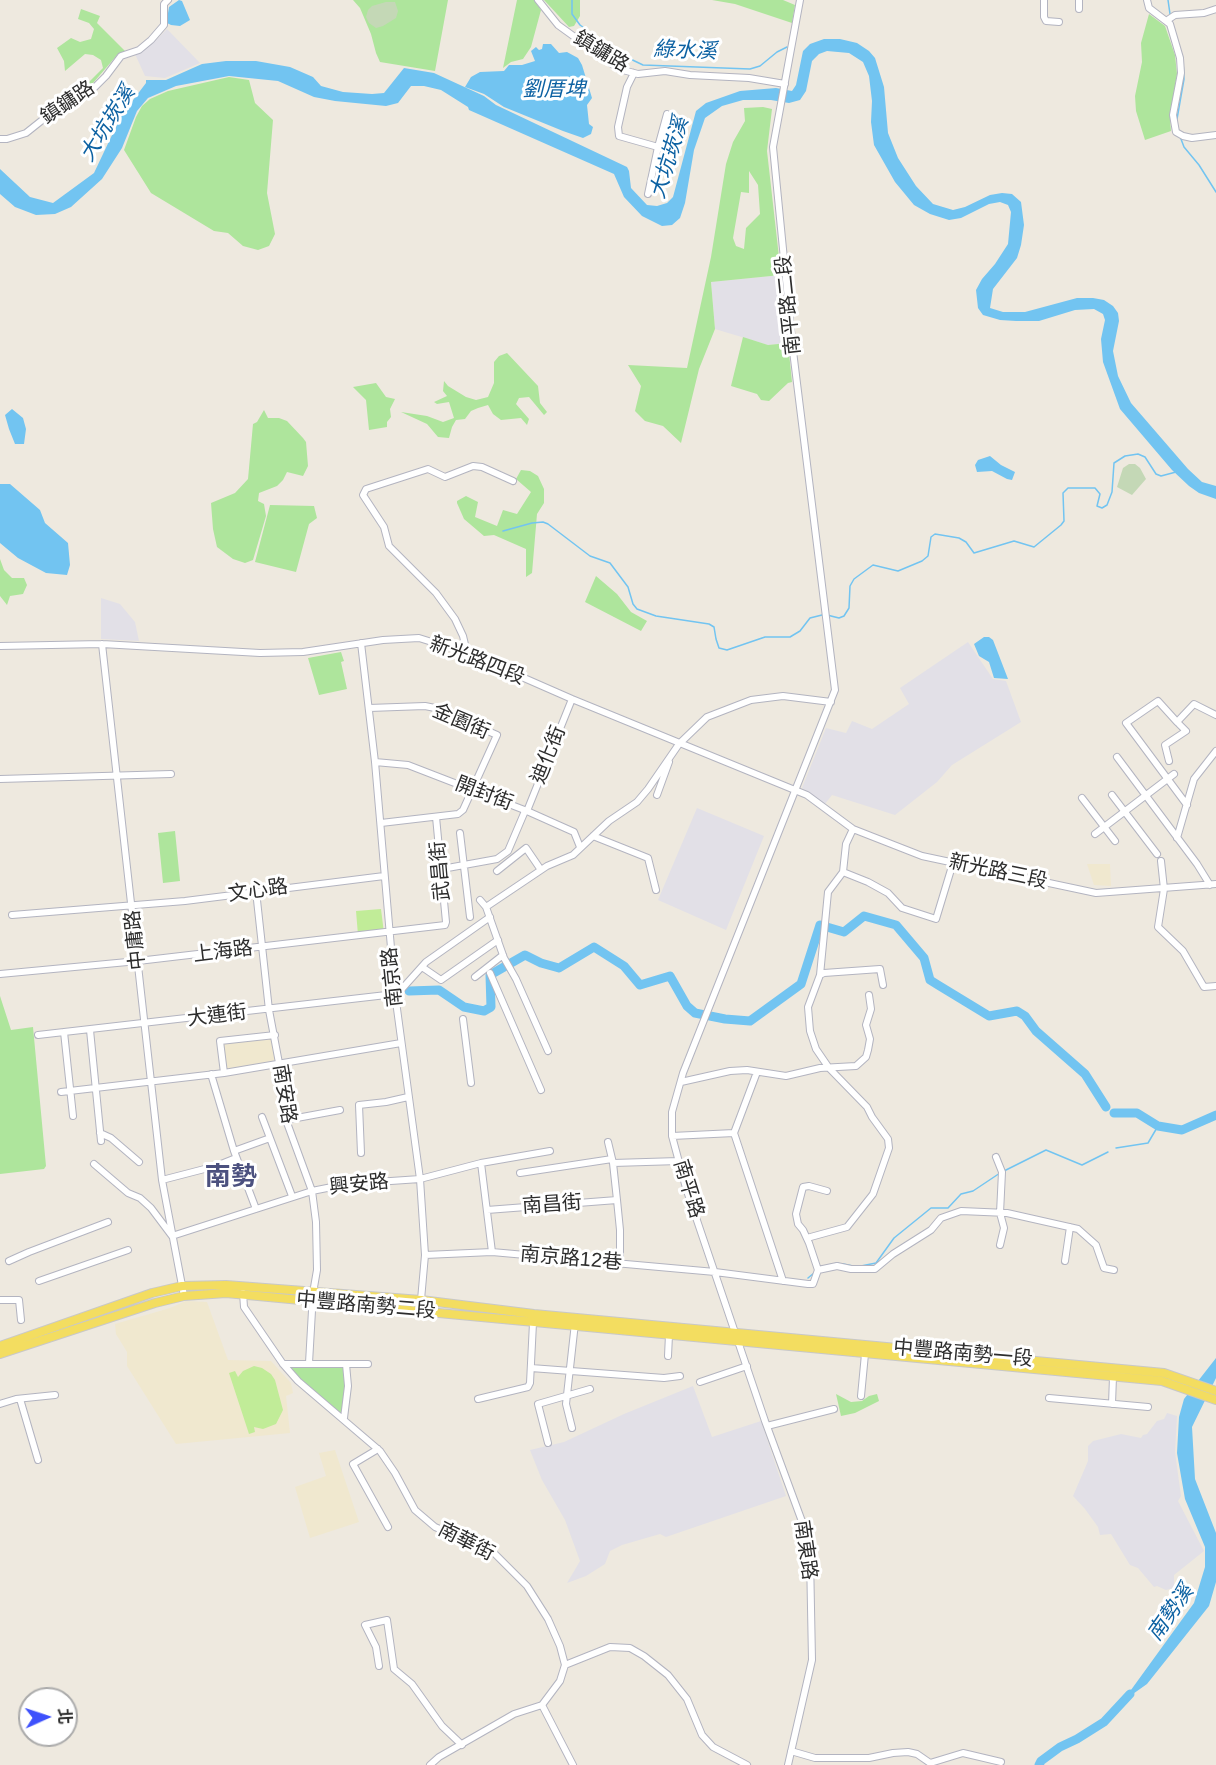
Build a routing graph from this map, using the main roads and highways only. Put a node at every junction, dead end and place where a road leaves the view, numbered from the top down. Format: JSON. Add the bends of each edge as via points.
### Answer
{"nodes":[{"id":1,"x":243,"y":1290,"type":"junction"},
{"id":2,"x":313,"y":1297,"type":"junction"},
{"id":3,"x":575,"y":1321,"type":"junction"},
{"id":4,"x":736,"y":1332,"type":"joint"},
{"id":5,"x":740,"y":1343,"type":"joint"},
{"id":6,"x":0,"y":1345,"type":"edge"},
{"id":7,"x":0,"y":1354,"type":"edge"},
{"id":8,"x":1114,"y":1368,"type":"junction"},
{"id":9,"x":1113,"y":1377,"type":"junction"},
{"id":10,"x":1186,"y":1385,"type":"junction"},
{"id":11,"x":1215,"y":1395,"type":"edge"}],
"edges":[{"from":1,"to":2,"type":"main road","name":"中豐路南勢二段"},
{"from":1,"to":6,"type":"main road","name":"中豐路南勢二段","via":[[226,1285],[183,1286],[152,1293]]},
{"from":1,"to":7,"type":"main road","name":"中豐路南勢二段","via":[[155,1303]]},
{"from":2,"to":3,"type":"main road","name":"中豐路南勢二段","via":[[421,1300]]},
{"from":2,"to":3,"type":"main road","name":"中豐路南勢二段","via":[[533,1323]]},
{"from":3,"to":4,"type":"main road","name":"中豐路南勢二段"},
{"from":3,"to":5,"type":"main road","name":"中豐路南勢二段"},
{"from":4,"to":8,"type":"main road","name":"中豐路南勢一段"},
{"from":5,"to":9,"type":"main road","name":"中豐路南勢一段"},
{"from":8,"to":9,"type":"main road"},
{"from":8,"to":10,"type":"main road","name":"中豐路南勢一段","via":[[1164,1373]]},
{"from":9,"to":10,"type":"main road","name":"中豐路南勢一段"},
{"from":10,"to":11,"type":"main road"}]}
